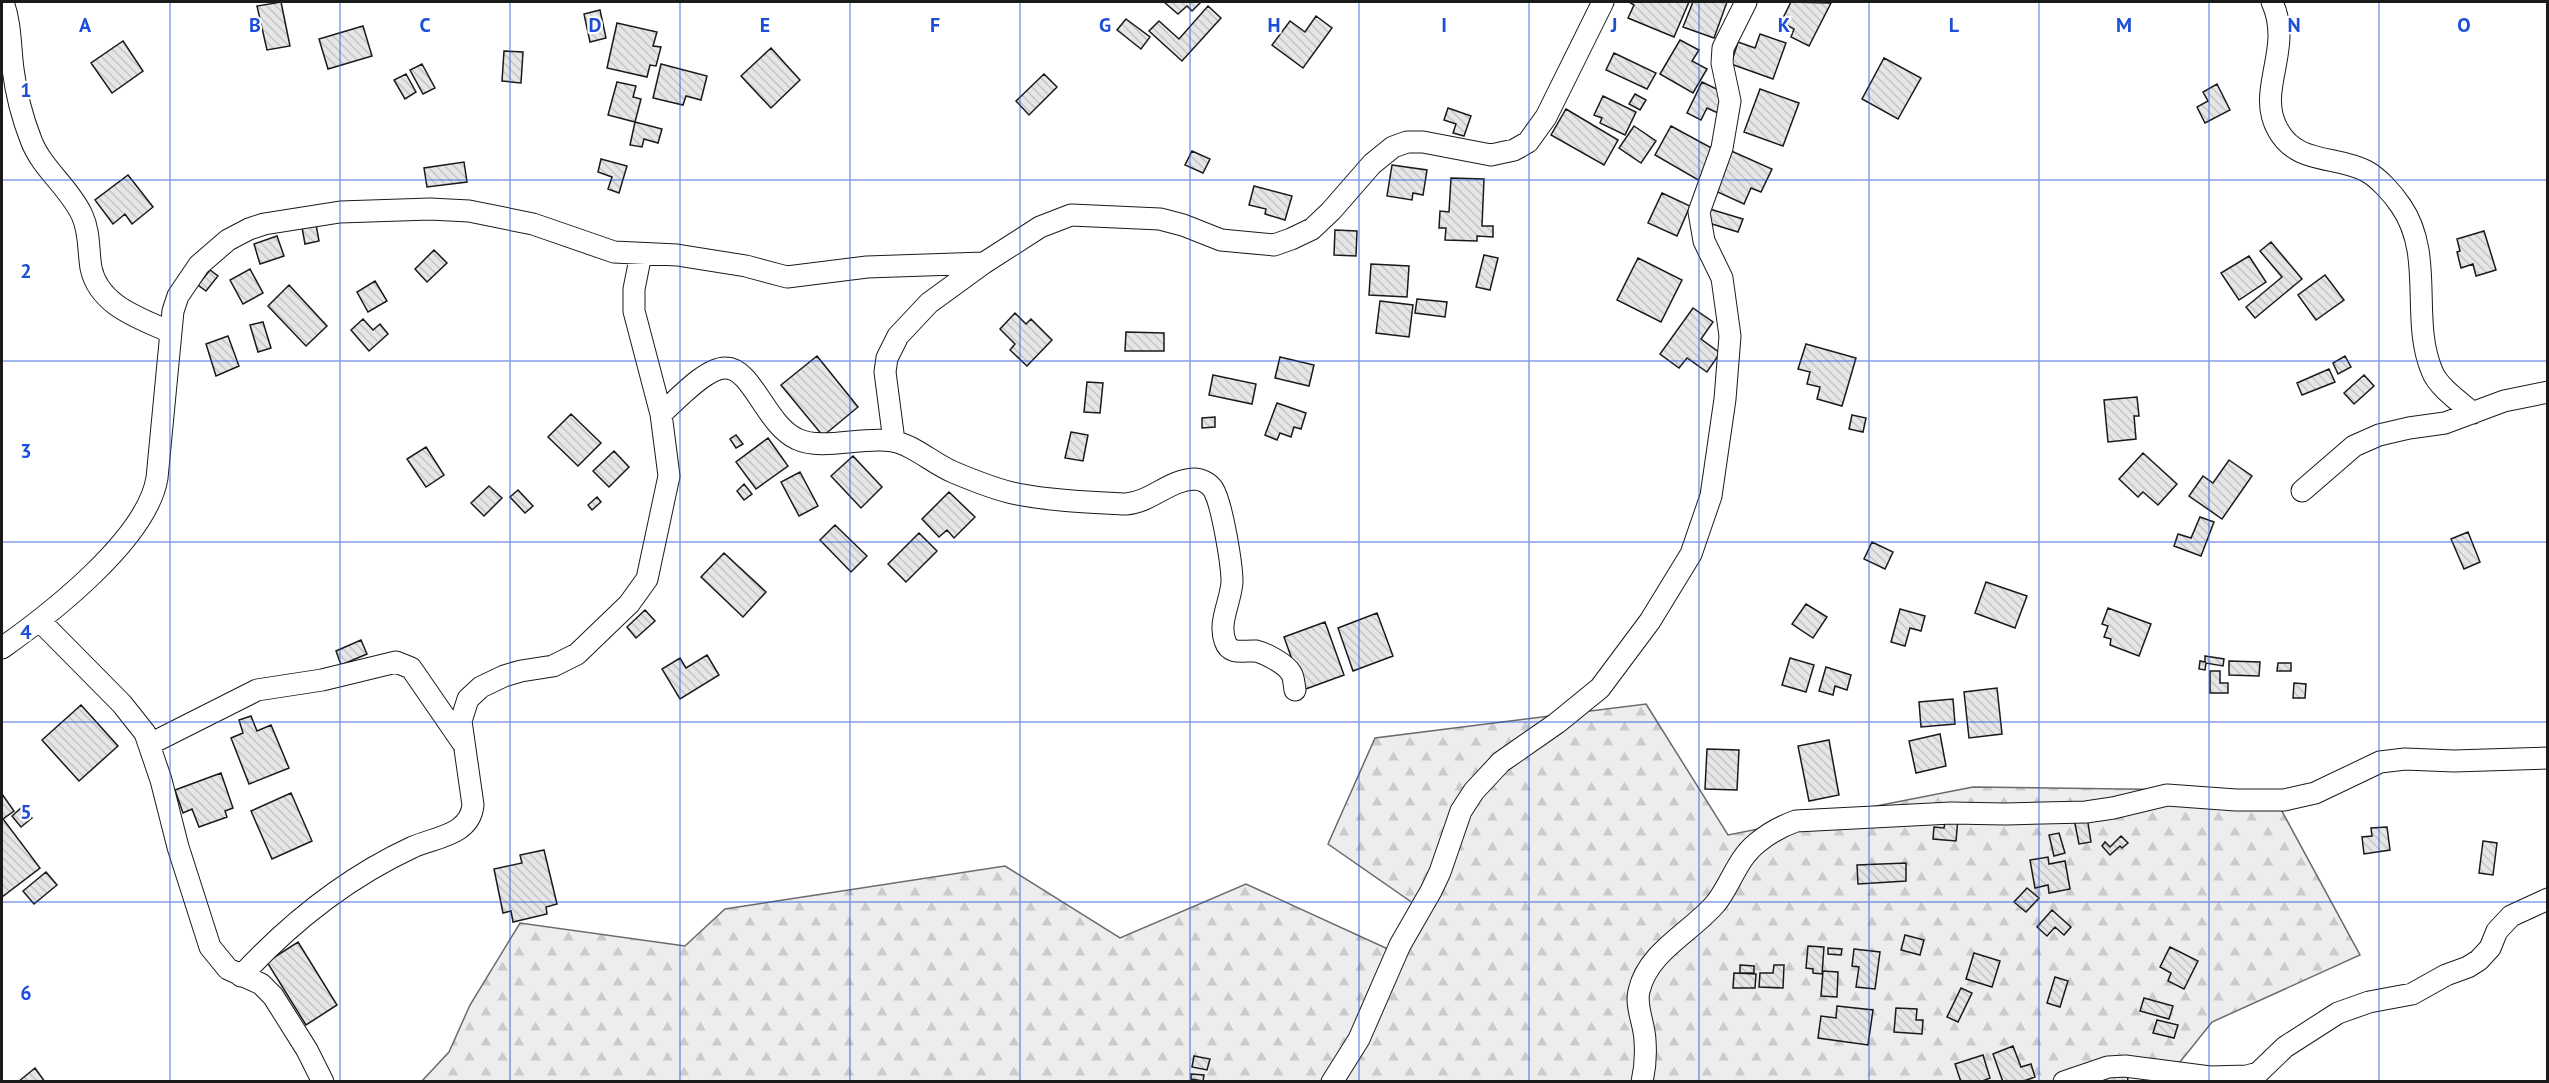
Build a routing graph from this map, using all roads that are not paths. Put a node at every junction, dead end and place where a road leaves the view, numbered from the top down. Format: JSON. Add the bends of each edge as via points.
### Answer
{"nodes":[{"id":1,"x":3,"y":2,"type":"edge"},
{"id":2,"x":1603,"y":2,"type":"edge"},
{"id":3,"x":1746,"y":2,"type":"edge"},
{"id":4,"x":2272,"y":2,"type":"edge"},
{"id":5,"x":641,"y":254,"type":"junction"},
{"id":6,"x":984,"y":263,"type":"junction"},
{"id":7,"x":170,"y":332,"type":"junction"},
{"id":8,"x":2547,"y":392,"type":"edge"},
{"id":9,"x":2473,"y":413,"type":"junction"},
{"id":10,"x":661,"y":414,"type":"junction"},
{"id":11,"x":894,"y":441,"type":"junction"},
{"id":12,"x":2302,"y":491,"type":"dead end"},
{"id":13,"x":40,"y":621,"type":"junction"},
{"id":14,"x":2,"y":648,"type":"edge"},
{"id":15,"x":1295,"y":690,"type":"dead end"},
{"id":16,"x":150,"y":744,"type":"junction"},
{"id":17,"x":464,"y":744,"type":"junction"},
{"id":18,"x":2547,"y":758,"type":"edge"},
{"id":19,"x":2547,"y":898,"type":"edge"},
{"id":20,"x":241,"y":976,"type":"junction"},
{"id":21,"x":323,"y":1082,"type":"edge"},
{"id":22,"x":1332,"y":1082,"type":"edge"},
{"id":23,"x":1642,"y":1082,"type":"edge"},
{"id":24,"x":2064,"y":1082,"type":"edge"}],
"edges":[{"from":1,"to":7,"type":"street","via":[[22,115],[45,165],[84,218],[97,283],[121,309]]},
{"from":2,"to":6,"type":"street","via":[[1546,117],[1528,141],[1514,150],[1491,155],[1407,142],[1372,164],[1312,229],[1274,245],[1221,240],[1160,219],[1071,215],[1040,227]]},
{"from":3,"to":22,"type":"street","via":[[1723,48],[1730,101],[1722,148],[1699,212],[1704,241],[1722,278],[1730,336],[1711,496],[1691,554],[1650,621],[1600,688],[1501,762],[1474,791],[1461,811],[1440,872],[1400,945],[1359,1039]]},
{"from":4,"to":9,"type":"street","via":[[2281,38],[2269,109],[2278,132],[2306,156],[2368,171],[2402,208],[2415,240],[2426,350],[2432,373]]},
{"from":5,"to":6,"type":"street","via":[[677,255],[787,277],[867,267]]},
{"from":5,"to":7,"type":"street","via":[[614,252],[533,224],[469,211],[350,211],[303,216],[249,229],[228,240],[199,265],[178,296]]},
{"from":5,"to":10,"type":"street","via":[[633,289],[634,311]]},
{"from":6,"to":11,"type":"street","via":[[920,310],[891,348],[885,387]]},
{"from":7,"to":13,"type":"street","via":[[157,478],[152,496],[102,566]]},
{"from":8,"to":9,"type":"street","via":[[2504,401]]},
{"from":9,"to":12,"type":"street","via":[[2445,423],[2379,435],[2354,446]]},
{"from":10,"to":11,"type":"street","via":[[713,370],[729,368],[741,373],[776,424],[798,440]]},
{"from":10,"to":17,"type":"street","via":[[669,476],[643,587],[577,654],[552,666],[521,670],[488,682],[468,699],[462,721]]},
{"from":11,"to":15,"type":"street","via":[[953,472],[1016,494],[1126,504],[1188,480],[1210,484],[1225,531],[1232,583],[1224,639],[1234,651],[1263,653],[1288,670]]},
{"from":13,"to":14,"type":"street"},
{"from":13,"to":16,"type":"street","via":[[122,704]]},
{"from":16,"to":17,"type":"street","via":[[257,690],[322,680],[396,662],[411,668]]},
{"from":16,"to":20,"type":"street","via":[[210,947],[224,965]]},
{"from":17,"to":20,"type":"street","via":[[473,805],[468,821],[342,888],[299,918]]},
{"from":18,"to":23,"type":"street","via":[[2380,762],[2315,793],[2284,800],[2167,795],[2086,812],[1951,813],[1796,821],[1782,826],[1740,861],[1717,901],[1645,974],[1638,1001],[1646,1041]]},
{"from":19,"to":24,"type":"street","via":[[2511,916],[2474,964],[2412,994],[2338,1013],[2285,1047],[2258,1073],[2210,1077],[2125,1066],[2108,1067]]},
{"from":20,"to":21,"type":"street","via":[[261,984],[273,996]]}]}
